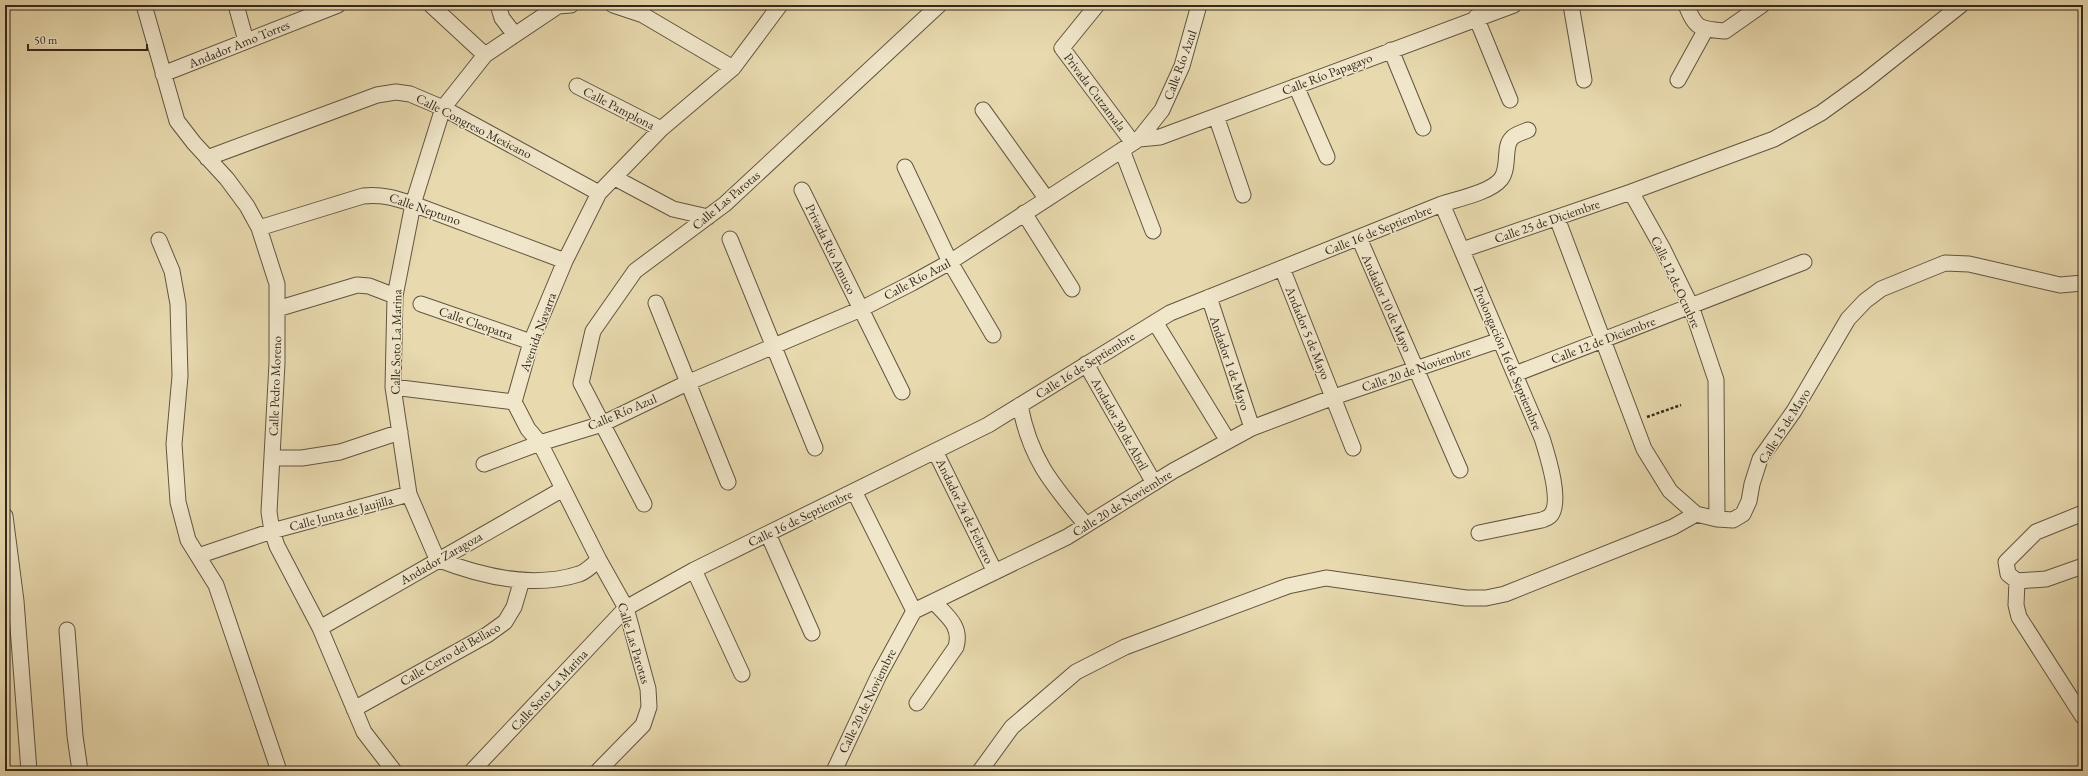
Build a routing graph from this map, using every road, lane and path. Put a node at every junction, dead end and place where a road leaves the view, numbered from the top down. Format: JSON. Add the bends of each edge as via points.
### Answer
{"nodes":[{"id":1,"x":144,"y":5,"type":"edge"},
{"id":2,"x":236,"y":5,"type":"edge"},
{"id":3,"x":338,"y":5,"type":"edge"},
{"id":4,"x":431,"y":5,"type":"edge"},
{"id":5,"x":498,"y":5,"type":"edge"},
{"id":6,"x":571,"y":5,"type":"edge"},
{"id":7,"x":613,"y":5,"type":"edge"},
{"id":8,"x":780,"y":5,"type":"edge"},
{"id":9,"x":940,"y":5,"type":"edge"},
{"id":10,"x":1097,"y":5,"type":"edge"},
{"id":11,"x":1199,"y":5,"type":"edge"},
{"id":12,"x":1514,"y":5,"type":"edge"},
{"id":13,"x":1571,"y":5,"type":"edge"},
{"id":14,"x":1686,"y":5,"type":"edge"},
{"id":15,"x":1762,"y":5,"type":"edge"},
{"id":16,"x":1961,"y":5,"type":"edge"},
{"id":17,"x":1476,"y":18,"type":"junction"},
{"id":18,"x":1706,"y":30,"type":"junction"},
{"id":19,"x":515,"y":35,"type":"junction"},
{"id":20,"x":246,"y":41,"type":"junction"},
{"id":21,"x":1391,"y":50,"type":"junction"},
{"id":22,"x":484,"y":56,"type":"junction"},
{"id":23,"x":733,"y":68,"type":"junction"},
{"id":24,"x":163,"y":74,"type":"junction"},
{"id":25,"x":1584,"y":80,"type":"dead end"},
{"id":26,"x":1678,"y":80,"type":"dead end"},
{"id":27,"x":577,"y":86,"type":"dead end"},
{"id":28,"x":1296,"y":86,"type":"junction"},
{"id":29,"x":1510,"y":100,"type":"dead end"},
{"id":30,"x":443,"y":108,"type":"junction"},
{"id":31,"x":983,"y":110,"type":"dead end"},
{"id":32,"x":1216,"y":116,"type":"junction"},
{"id":33,"x":1423,"y":128,"type":"dead end"},
{"id":34,"x":661,"y":129,"type":"junction"},
{"id":35,"x":1528,"y":130,"type":"dead end"},
{"id":36,"x":1131,"y":144,"type":"junction"},
{"id":37,"x":1327,"y":157,"type":"dead end"},
{"id":38,"x":207,"y":158,"type":"junction"},
{"id":39,"x":905,"y":167,"type":"dead end"},
{"id":40,"x":615,"y":178,"type":"junction"},
{"id":41,"x":802,"y":190,"type":"dead end"},
{"id":42,"x":1631,"y":192,"type":"junction"},
{"id":43,"x":599,"y":193,"type":"junction"},
{"id":44,"x":1243,"y":195,"type":"dead end"},
{"id":45,"x":1046,"y":198,"type":"junction"},
{"id":46,"x":413,"y":204,"type":"junction"},
{"id":47,"x":1442,"y":204,"type":"junction"},
{"id":48,"x":1024,"y":213,"type":"junction"},
{"id":49,"x":708,"y":217,"type":"junction"},
{"id":50,"x":1556,"y":218,"type":"junction"},
{"id":51,"x":259,"y":228,"type":"junction"},
{"id":52,"x":1154,"y":231,"type":"dead end"},
{"id":53,"x":1359,"y":238,"type":"junction"},
{"id":54,"x":730,"y":239,"type":"dead end"},
{"id":55,"x":159,"y":240,"type":"dead end"},
{"id":56,"x":1462,"y":250,"type":"junction"},
{"id":57,"x":565,"y":261,"type":"junction"},
{"id":58,"x":950,"y":262,"type":"junction"},
{"id":59,"x":1804,"y":262,"type":"dead end"},
{"id":60,"x":1282,"y":268,"type":"junction"},
{"id":61,"x":2083,"y":283,"type":"edge"},
{"id":62,"x":1072,"y":289,"type":"dead end"},
{"id":63,"x":395,"y":296,"type":"junction"},
{"id":64,"x":1209,"y":297,"type":"junction"},
{"id":65,"x":421,"y":304,"type":"dead end"},
{"id":66,"x":656,"y":304,"type":"dead end"},
{"id":67,"x":1691,"y":306,"type":"junction"},
{"id":68,"x":277,"y":309,"type":"junction"},
{"id":69,"x":861,"y":309,"type":"junction"},
{"id":70,"x":1155,"y":322,"type":"junction"},
{"id":71,"x":992,"y":336,"type":"dead end"},
{"id":72,"x":1500,"y":340,"type":"junction"},
{"id":73,"x":1603,"y":340,"type":"junction"},
{"id":74,"x":531,"y":342,"type":"junction"},
{"id":75,"x":773,"y":346,"type":"junction"},
{"id":76,"x":1086,"y":364,"type":"junction"},
{"id":77,"x":1416,"y":369,"type":"junction"},
{"id":78,"x":1514,"y":374,"type":"junction"},
{"id":79,"x":688,"y":383,"type":"junction"},
{"id":80,"x":393,"y":387,"type":"junction"},
{"id":81,"x":902,"y":392,"type":"dead end"},
{"id":82,"x":1334,"y":397,"type":"junction"},
{"id":83,"x":514,"y":402,"type":"junction"},
{"id":84,"x":1020,"y":405,"type":"junction"},
{"id":85,"x":1681,"y":405,"type":"dead end"},
{"id":86,"x":1634,"y":422,"type":"junction"},
{"id":87,"x":602,"y":424,"type":"junction"},
{"id":88,"x":1252,"y":428,"type":"junction"},
{"id":89,"x":400,"y":432,"type":"junction"},
{"id":90,"x":1228,"y":441,"type":"junction"},
{"id":91,"x":540,"y":443,"type":"junction"},
{"id":92,"x":815,"y":448,"type":"dead end"},
{"id":93,"x":1352,"y":448,"type":"dead end"},
{"id":94,"x":935,"y":451,"type":"junction"},
{"id":95,"x":272,"y":458,"type":"junction"},
{"id":96,"x":484,"y":464,"type":"dead end"},
{"id":97,"x":1460,"y":470,"type":"dead end"},
{"id":98,"x":728,"y":482,"type":"dead end"},
{"id":99,"x":1154,"y":483,"type":"junction"},
{"id":100,"x":563,"y":489,"type":"junction"},
{"id":101,"x":854,"y":491,"type":"junction"},
{"id":102,"x":409,"y":494,"type":"junction"},
{"id":103,"x":644,"y":504,"type":"dead end"},
{"id":104,"x":2083,"y":513,"type":"edge"},
{"id":105,"x":1696,"y":514,"type":"junction"},
{"id":106,"x":5,"y":516,"type":"edge"},
{"id":107,"x":1717,"y":519,"type":"junction"},
{"id":108,"x":1086,"y":525,"type":"junction"},
{"id":109,"x":272,"y":532,"type":"junction"},
{"id":110,"x":1479,"y":533,"type":"dead end"},
{"id":111,"x":768,"y":534,"type":"junction"},
{"id":112,"x":198,"y":556,"type":"junction"},
{"id":113,"x":437,"y":559,"type":"junction"},
{"id":114,"x":599,"y":560,"type":"junction"},
{"id":115,"x":2083,"y":566,"type":"edge"},
{"id":116,"x":694,"y":570,"type":"junction"},
{"id":117,"x":995,"y":572,"type":"junction"},
{"id":118,"x":522,"y":580,"type":"junction"},
{"id":119,"x":2017,"y":581,"type":"junction"},
{"id":120,"x":10,"y":602,"type":"edge"},
{"id":121,"x":934,"y":602,"type":"junction"},
{"id":122,"x":626,"y":608,"type":"junction"},
{"id":123,"x":914,"y":611,"type":"junction"},
{"id":124,"x":320,"y":628,"type":"junction"},
{"id":125,"x":67,"y":630,"type":"dead end"},
{"id":126,"x":812,"y":633,"type":"dead end"},
{"id":127,"x":742,"y":674,"type":"dead end"},
{"id":128,"x":917,"y":703,"type":"dead end"},
{"id":129,"x":354,"y":709,"type":"junction"},
{"id":130,"x":2083,"y":717,"type":"edge"},
{"id":131,"x":30,"y":771,"type":"edge"},
{"id":132,"x":80,"y":771,"type":"edge"},
{"id":133,"x":279,"y":771,"type":"edge"},
{"id":134,"x":394,"y":771,"type":"edge"},
{"id":135,"x":472,"y":771,"type":"edge"},
{"id":136,"x":598,"y":771,"type":"edge"},
{"id":137,"x":834,"y":771,"type":"edge"},
{"id":138,"x":980,"y":771,"type":"edge"}],
"edges":[{"from":1,"to":24,"type":"street","name":"Calle Pedro Moreno"},
{"from":2,"to":20,"type":"street"},
{"from":3,"to":20,"type":"street","name":"Andador Amo Torres"},
{"from":4,"to":22,"type":"street"},
{"from":5,"to":19,"type":"street","via":[[502,18]]},
{"from":6,"to":19,"type":"street","name":"Calle Soto La Marina","via":[[558,6]]},
{"from":7,"to":23,"type":"street","via":[[643,15]]},
{"from":8,"to":23,"type":"street","name":"Avenida Navarra"},
{"from":9,"to":49,"type":"street","name":"Calle Las Parotas"},
{"from":10,"to":36,"type":"street","name":"Privada Cutzamala","via":[[1062,48]]},
{"from":11,"to":36,"type":"street","name":"Calle Río Azul","via":[[1182,66],[1162,110]]},
{"from":12,"to":17,"type":"street","name":"Calle Río Papagayo"},
{"from":13,"to":25,"type":"street"},
{"from":14,"to":18,"type":"street","via":[[1693,23]]},
{"from":15,"to":18,"type":"street","via":[[1725,32]]},
{"from":16,"to":42,"type":"street","name":"Calle 25 de Diciembre","via":[[1821,113],[1774,139]]},
{"from":17,"to":21,"type":"street","name":"Calle Río Papagayo"},
{"from":17,"to":29,"type":"street"},
{"from":18,"to":26,"type":"street"},
{"from":19,"to":22,"type":"street","name":"Calle Soto La Marina"},
{"from":20,"to":24,"type":"street","name":"Andador Amo Torres"},
{"from":21,"to":28,"type":"street","name":"Calle Río Papagayo"},
{"from":21,"to":33,"type":"street"},
{"from":22,"to":30,"type":"street","name":"Calle Soto La Marina"},
{"from":23,"to":34,"type":"street","name":"Avenida Navarra"},
{"from":24,"to":38,"type":"street","name":"Calle Pedro Moreno","via":[[177,121]]},
{"from":27,"to":34,"type":"street","name":"Calle Pamplona"},
{"from":28,"to":32,"type":"street","name":"Calle Río Papagayo"},
{"from":28,"to":37,"type":"street"},
{"from":30,"to":38,"type":"street","name":"Calle Congreso Mexicano","via":[[410,94],[396,92],[377,95]]},
{"from":30,"to":43,"type":"street","name":"Calle Congreso Mexicano"},
{"from":30,"to":46,"type":"street","name":"Calle Soto La Marina"},
{"from":31,"to":45,"type":"street"},
{"from":32,"to":36,"type":"street","name":"Calle Río Papagayo","via":[[1160,137]]},
{"from":32,"to":44,"type":"street"},
{"from":34,"to":40,"type":"street","name":"Avenida Navarra"},
{"from":35,"to":47,"type":"street","name":"Calle 16 de Septiembre","via":[[1512,137],[1508,144],[1506,171],[1501,180],[1487,189]]},
{"from":36,"to":45,"type":"street","name":"Calle Río Azul"},
{"from":36,"to":52,"type":"street"},
{"from":38,"to":51,"type":"street","name":"Calle Pedro Moreno","via":[[228,179]]},
{"from":39,"to":58,"type":"street"},
{"from":40,"to":43,"type":"street","name":"Avenida Navarra"},
{"from":40,"to":49,"type":"street","via":[[672,209]]},
{"from":41,"to":69,"type":"street","name":"Privada Río Amuco"},
{"from":42,"to":50,"type":"street","name":"Calle 25 de Diciembre"},
{"from":42,"to":67,"type":"street","name":"Calle 12 de Octubre"},
{"from":43,"to":57,"type":"street","name":"Avenida Navarra"},
{"from":45,"to":48,"type":"street","name":"Calle Río Azul"},
{"from":46,"to":51,"type":"street","name":"Calle Neptuno","via":[[378,194],[363,196]]},
{"from":46,"to":57,"type":"street","name":"Calle Neptuno"},
{"from":46,"to":63,"type":"street","name":"Calle Soto La Marina"},
{"from":47,"to":53,"type":"street","name":"Calle 16 de Septiembre"},
{"from":47,"to":56,"type":"street","name":"Prolongación 16 de Septiembre"},
{"from":48,"to":58,"type":"street","name":"Calle Río Azul"},
{"from":48,"to":62,"type":"street"},
{"from":49,"to":87,"type":"street","name":"Calle Las Parotas","via":[[635,270],[593,331],[581,383]]},
{"from":50,"to":56,"type":"street","name":"Calle 25 de Diciembre"},
{"from":50,"to":73,"type":"street","name":"Calle 15 de Mayo"},
{"from":51,"to":68,"type":"street","name":"Calle Pedro Moreno","via":[[277,284]]},
{"from":53,"to":60,"type":"street","name":"Calle 16 de Septiembre"},
{"from":53,"to":77,"type":"street","name":"Andador 10 de Mayo"},
{"from":54,"to":75,"type":"street"},
{"from":55,"to":112,"type":"street","via":[[172,271],[178,304],[180,376],[174,444],[178,502],[188,540]]},
{"from":56,"to":72,"type":"street","name":"Prolongación 16 de Septiembre"},
{"from":57,"to":74,"type":"street","name":"Avenida Navarra"},
{"from":58,"to":69,"type":"street","name":"Calle Río Azul"},
{"from":58,"to":71,"type":"street"},
{"from":59,"to":67,"type":"street","name":"Calle 12 de Diciembre"},
{"from":60,"to":64,"type":"street","name":"Calle 16 de Septiembre"},
{"from":60,"to":82,"type":"street","name":"Andador 5 de Mayo"},
{"from":61,"to":107,"type":"street","name":"Calle 15 de Mayo","via":[[2060,285],[1969,264],[1945,263],[1881,289],[1848,319],[1794,411],[1760,459],[1743,514],[1733,520]]},
{"from":63,"to":68,"type":"street","via":[[369,286],[358,285]]},
{"from":63,"to":80,"type":"street","name":"Calle Soto La Marina"},
{"from":64,"to":70,"type":"street","name":"Calle 16 de Septiembre"},
{"from":64,"to":88,"type":"street","name":"Andador 1 de Mayo"},
{"from":65,"to":74,"type":"street","name":"Calle Cleopatra"},
{"from":66,"to":79,"type":"street"},
{"from":67,"to":73,"type":"street","name":"Calle 12 de Diciembre"},
{"from":67,"to":107,"type":"street","name":"Calle 12 de Octubre","via":[[1716,380]]},
{"from":68,"to":95,"type":"street","name":"Calle Pedro Moreno"},
{"from":69,"to":75,"type":"street","name":"Calle Río Azul"},
{"from":69,"to":81,"type":"street","name":"Privada Río Amuco"},
{"from":70,"to":76,"type":"street","name":"Calle 16 de Septiembre"},
{"from":70,"to":90,"type":"street"},
{"from":72,"to":77,"type":"street","name":"Calle 20 de Noviembre"},
{"from":72,"to":78,"type":"street","name":"Prolongación 16 de Septiembre"},
{"from":73,"to":78,"type":"street","name":"Calle 12 de Diciembre"},
{"from":73,"to":86,"type":"street","name":"Calle 15 de Mayo"},
{"from":74,"to":83,"type":"street","name":"Avenida Navarra"},
{"from":75,"to":79,"type":"street","name":"Calle Río Azul"},
{"from":75,"to":92,"type":"street"},
{"from":76,"to":84,"type":"street","name":"Calle 16 de Septiembre"},
{"from":76,"to":99,"type":"street","name":"Andador 30 de Abril"},
{"from":77,"to":82,"type":"street","name":"Calle 20 de Noviembre"},
{"from":77,"to":97,"type":"street","name":"Andador 10 de Mayo"},
{"from":78,"to":110,"type":"street","name":"Prolongación 16 de Septiembre","via":[[1542,438],[1552,472],[1555,506],[1551,516],[1542,520]]},
{"from":79,"to":87,"type":"street","name":"Calle Río Azul"},
{"from":79,"to":98,"type":"street"},
{"from":80,"to":83,"type":"street"},
{"from":80,"to":89,"type":"street","name":"Calle Soto La Marina"},
{"from":82,"to":88,"type":"street","name":"Calle 20 de Noviembre"},
{"from":82,"to":93,"type":"street","name":"Andador 5 de Mayo"},
{"from":83,"to":91,"type":"street","via":[[528,429]]},
{"from":84,"to":94,"type":"street","name":"Calle 16 de Septiembre","via":[[988,425]]},
{"from":84,"to":108,"type":"street","via":[[1024,431],[1032,449],[1050,480]]},
{"from":85,"to":86,"type":"path"},
{"from":86,"to":105,"type":"street","name":"Calle 15 de Mayo","via":[[1644,449],[1670,491]]},
{"from":87,"to":91,"type":"street","name":"Calle Río Azul"},
{"from":87,"to":103,"type":"street","name":"Calle Las Parotas"},
{"from":88,"to":90,"type":"street","name":"Calle 20 de Noviembre"},
{"from":89,"to":95,"type":"street","via":[[340,452],[302,458]]},
{"from":89,"to":102,"type":"street","name":"Calle Soto La Marina"},
{"from":90,"to":99,"type":"street","name":"Calle 20 de Noviembre"},
{"from":91,"to":96,"type":"street"},
{"from":91,"to":100,"type":"street"},
{"from":94,"to":101,"type":"street","name":"Calle 16 de Septiembre"},
{"from":94,"to":117,"type":"street","name":"Andador 24 de Febrero"},
{"from":95,"to":109,"type":"street","name":"Calle Pedro Moreno","via":[[269,512]]},
{"from":99,"to":108,"type":"street","name":"Calle 20 de Noviembre"},
{"from":100,"to":113,"type":"street","name":"Andador Zaragoza"},
{"from":100,"to":114,"type":"street"},
{"from":101,"to":111,"type":"street","name":"Calle 16 de Septiembre"},
{"from":101,"to":123,"type":"street"},
{"from":102,"to":109,"type":"street","name":"Calle Junta de Jaujilla"},
{"from":102,"to":113,"type":"street","name":"Calle Soto La Marina"},
{"from":104,"to":119,"type":"street","via":[[2036,532],[2006,562],[2008,574]]},
{"from":105,"to":107,"type":"street","name":"Calle 15 de Mayo"},
{"from":105,"to":138,"type":"street","via":[[1673,527],[1505,594],[1486,598],[1466,598],[1326,578],[1288,586],[1125,647],[1076,672],[1012,727]]},
{"from":106,"to":120,"type":"street"},
{"from":108,"to":117,"type":"street","name":"Calle 20 de Noviembre"},
{"from":109,"to":112,"type":"street","name":"Calle Junta de Jaujilla"},
{"from":109,"to":124,"type":"street","name":"Calle Pedro Moreno"},
{"from":111,"to":116,"type":"street","name":"Calle 16 de Septiembre"},
{"from":111,"to":126,"type":"street"},
{"from":112,"to":133,"type":"street","via":[[216,585]]},
{"from":113,"to":118,"type":"street","via":[[471,572]]},
{"from":113,"to":124,"type":"street","name":"Andador Zaragoza"},
{"from":114,"to":118,"type":"street","via":[[580,574],[548,580]]},
{"from":114,"to":122,"type":"street","name":"Calle Las Parotas"},
{"from":115,"to":119,"type":"street","via":[[2046,579]]},
{"from":116,"to":122,"type":"street","name":"Calle 16 de Septiembre"},
{"from":116,"to":127,"type":"street"},
{"from":117,"to":121,"type":"street","name":"Calle 20 de Noviembre"},
{"from":118,"to":129,"type":"street","name":"Calle Cerro del Bellaco","via":[[514,607],[505,622]]},
{"from":119,"to":130,"type":"street","via":[[2016,605],[2019,617]]},
{"from":120,"to":131,"type":"street"},
{"from":121,"to":123,"type":"street","name":"Calle 20 de Noviembre"},
{"from":121,"to":128,"type":"street","via":[[955,625],[959,636],[956,647]]},
{"from":122,"to":135,"type":"street","name":"Calle Soto La Marina"},
{"from":122,"to":136,"type":"street","name":"Calle Las Parotas","via":[[648,689],[649,707],[643,725]]},
{"from":123,"to":137,"type":"street","name":"Calle 20 de Noviembre","via":[[879,675]]},
{"from":124,"to":129,"type":"street","name":"Calle Pedro Moreno"},
{"from":125,"to":132,"type":"street"},
{"from":129,"to":134,"type":"street","name":"Calle Pedro Moreno","via":[[364,732]]}]}
